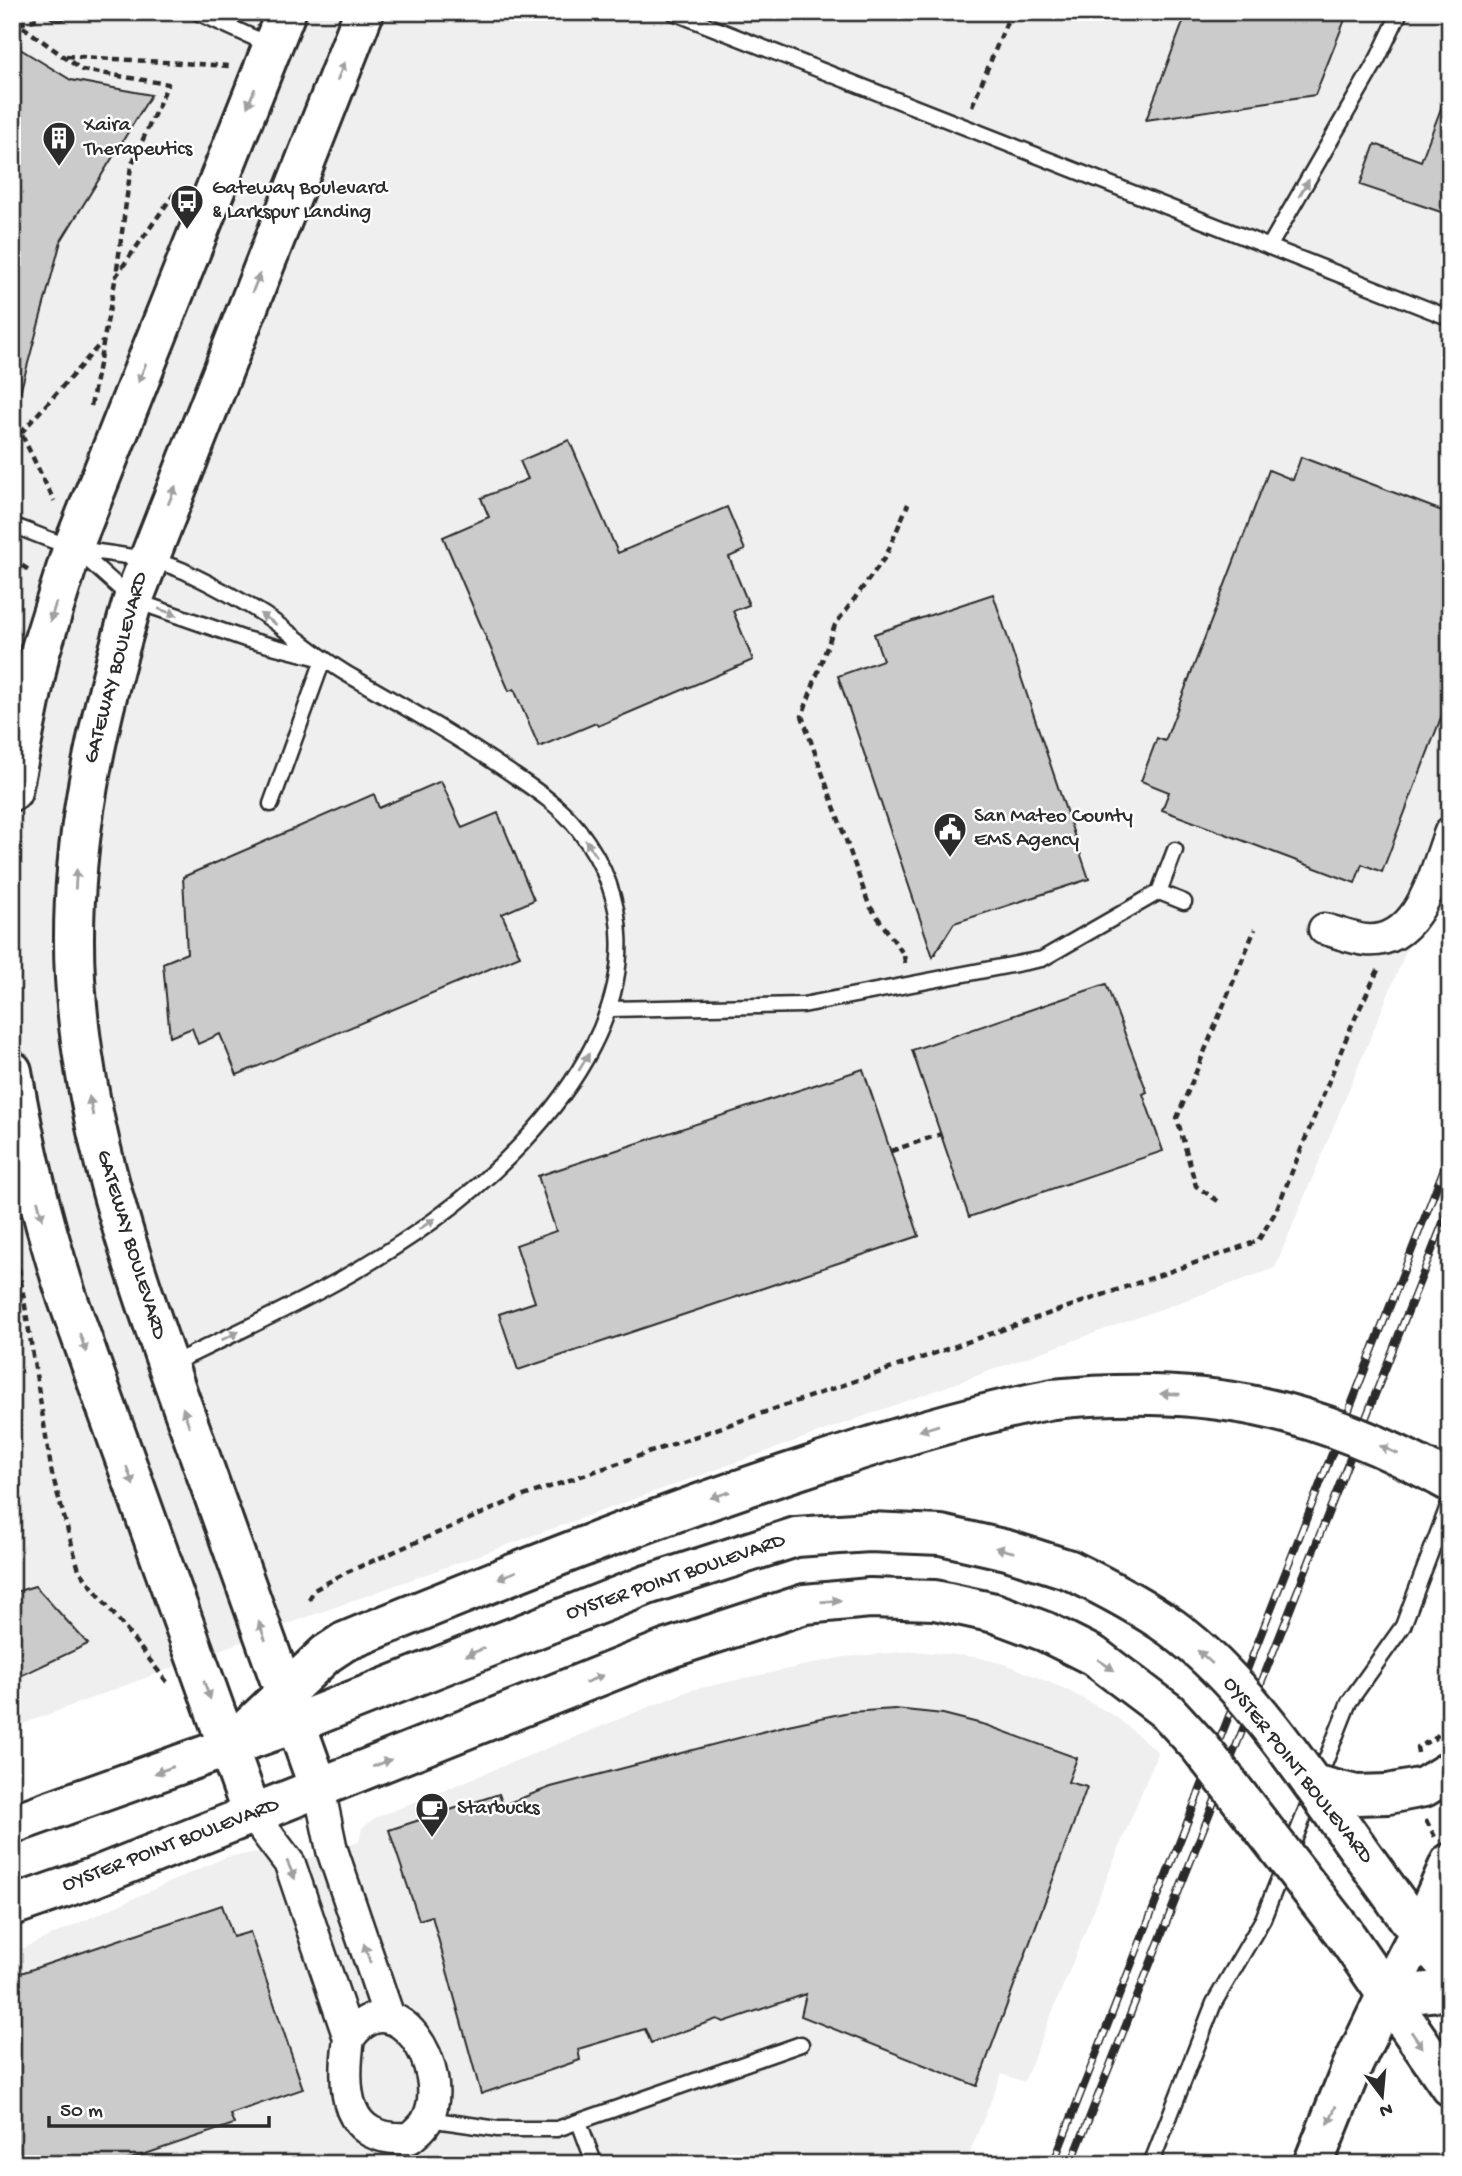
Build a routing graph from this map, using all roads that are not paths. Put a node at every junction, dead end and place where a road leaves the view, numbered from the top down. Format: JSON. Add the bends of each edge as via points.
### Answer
{"nodes":[{"id":1,"x":197,"y":12,"type":"edge"},
{"id":2,"x":364,"y":12,"type":"edge"},
{"id":3,"x":673,"y":12,"type":"edge"},
{"id":4,"x":1400,"y":12,"type":"edge"},
{"id":5,"x":279,"y":29,"type":"edge"},
{"id":6,"x":1269,"y":247,"type":"junction"},
{"id":7,"x":1450,"y":318,"type":"edge"},
{"id":8,"x":12,"y":525,"type":"edge"},
{"id":9,"x":73,"y":547,"type":"junction"},
{"id":10,"x":148,"y":558,"type":"junction"},
{"id":11,"x":133,"y":600,"type":"junction"},
{"id":12,"x":323,"y":660,"type":"junction"},
{"id":13,"x":12,"y":791,"type":"edge"},
{"id":14,"x":271,"y":804,"type":"dead end"},
{"id":15,"x":1450,"y":832,"type":"edge"},
{"id":16,"x":1175,"y":850,"type":"dead end"},
{"id":17,"x":1159,"y":892,"type":"junction"},
{"id":18,"x":1184,"y":902,"type":"dead end"},
{"id":19,"x":1324,"y":929,"type":"dead end"},
{"id":20,"x":609,"y":1009,"type":"junction"},
{"id":21,"x":12,"y":1072,"type":"edge"},
{"id":22,"x":18,"y":1144,"type":"edge"},
{"id":23,"x":168,"y":1365,"type":"junction"},
{"id":24,"x":1450,"y":1482,"type":"edge"},
{"id":25,"x":1450,"y":1501,"type":"edge"},
{"id":26,"x":291,"y":1709,"type":"junction"},
{"id":27,"x":228,"y":1747,"type":"junction"},
{"id":28,"x":1450,"y":1771,"type":"edge"},
{"id":29,"x":1312,"y":1784,"type":"junction"},
{"id":30,"x":319,"y":1788,"type":"junction"},
{"id":31,"x":252,"y":1814,"type":"junction"},
{"id":32,"x":12,"y":1824,"type":"edge"},
{"id":33,"x":1450,"y":1863,"type":"edge"},
{"id":34,"x":12,"y":1906,"type":"edge"},
{"id":35,"x":1419,"y":1933,"type":"junction"},
{"id":36,"x":1450,"y":1969,"type":"edge"},
{"id":37,"x":1450,"y":1990,"type":"edge"},
{"id":38,"x":1386,"y":1996,"type":"junction"},
{"id":39,"x":389,"y":2017,"type":"junction"},
{"id":40,"x":349,"y":2038,"type":"junction"},
{"id":41,"x":801,"y":2043,"type":"dead end"},
{"id":42,"x":1450,"y":2086,"type":"edge"},
{"id":43,"x":428,"y":2119,"type":"junction"},
{"id":44,"x":579,"y":2122,"type":"junction"},
{"id":45,"x":592,"y":2157,"type":"dead end"},
{"id":46,"x":1151,"y":2164,"type":"edge"},
{"id":47,"x":1313,"y":2164,"type":"edge"}],
"edges":[{"from":1,"to":5,"type":"lane"},
{"from":10,"to":2,"type":"main road","name":"GATEWAY BOULEVARD","one_way":true},
{"from":3,"to":6,"type":"lane"},
{"from":6,"to":4,"type":"lane","one_way":true},
{"from":5,"to":9,"type":"main road","one_way":true},
{"from":6,"to":7,"type":"lane"},
{"from":8,"to":9,"type":"lane"},
{"from":9,"to":10,"type":"lane"},
{"from":9,"to":11,"type":"lane"},
{"from":9,"to":13,"type":"main road","one_way":true,"via":[[40,652]]},
{"from":10,"to":11,"type":"main road","name":"GATEWAY BOULEVARD"},
{"from":12,"to":10,"type":"lane","one_way":true,"via":[[265,616],[183,571]]},
{"from":11,"to":12,"type":"lane","one_way":true},
{"from":23,"to":11,"type":"main road","name":"GATEWAY BOULEVARD","one_way":true,"via":[[101,1160],[84,1070],[75,977],[75,881],[87,780]]},
{"from":12,"to":14,"type":"lane"},
{"from":20,"to":12,"type":"lane","one_way":true,"via":[[621,961],[619,911],[604,866],[576,826],[538,791],[473,747]]},
{"from":15,"to":19,"type":"street","via":[[1413,921],[1392,935],[1368,941]]},
{"from":16,"to":17,"type":"lane"},
{"from":17,"to":18,"type":"lane"},
{"from":17,"to":20,"type":"lane","via":[[1042,960],[803,1006]]},
{"from":23,"to":20,"type":"lane","one_way":true,"via":[[299,1302],[433,1221],[495,1170],[559,1100],[588,1055]]},
{"from":21,"to":22,"type":"main road"},
{"from":22,"to":27,"type":"main road","one_way":true,"via":[[67,1297]]},
{"from":26,"to":23,"type":"main road","name":"GATEWAY BOULEVARD","one_way":true},
{"from":24,"to":26,"type":"main road","one_way":true,"bridge":true,"via":[[1356,1436],[1244,1403],[1182,1394],[1118,1393],[995,1410],[874,1445],[598,1539],[344,1642],[326,1654]]},
{"from":25,"to":46,"type":"lane","via":[[1403,1626],[1349,1702],[1263,1919],[1214,2003]]},
{"from":26,"to":27,"type":"main road"},
{"from":29,"to":26,"type":"main road","name":"OYSTER POINT BOULEVARD","one_way":true,"bridge":true,"via":[[1212,1663],[1174,1629],[1070,1570],[941,1535],[869,1532],[796,1537]]},
{"from":26,"to":30,"type":"main road","name":"GATEWAY BOULEVARD"},
{"from":27,"to":31,"type":"main road"},
{"from":27,"to":32,"type":"main road","one_way":true},
{"from":28,"to":29,"type":"main road","bridge":true,"via":[[1424,1787],[1388,1794],[1356,1795]]},
{"from":29,"to":35,"type":"main road","name":"OYSTER POINT BOULEVARD","bridge":true},
{"from":30,"to":31,"type":"main road","name":"OYSTER POINT BOULEVARD"},
{"from":30,"to":38,"type":"main road","name":"OYSTER POINT BOULEVARD","one_way":true,"bridge":true,"via":[[670,1648],[805,1604],[870,1598],[934,1600],[995,1613],[1046,1632],[1094,1656],[1168,1712],[1200,1746]]},
{"from":39,"to":30,"type":"street","one_way":true,"via":[[332,1850]]},
{"from":31,"to":34,"type":"main road","name":"OYSTER POINT BOULEVARD"},
{"from":31,"to":40,"type":"street","one_way":true,"via":[[290,1864]]},
{"from":33,"to":35,"type":"main road"},
{"from":35,"to":36,"type":"main road","name":"OYSTER POINT BOULEVARD"},
{"from":35,"to":38,"type":"main road"},
{"from":37,"to":38,"type":"main road"},
{"from":38,"to":42,"type":"main road","name":"OYSTER POINT BOULEVARD","one_way":true},
{"from":38,"to":47,"type":"main road","one_way":true},
{"from":39,"to":40,"type":"street","via":[[370,2018]]},
{"from":39,"to":43,"type":"street","via":[[418,2040],[431,2066],[434,2093]]},
{"from":40,"to":43,"type":"street","via":[[348,2092],[367,2132],[389,2140],[410,2138]]},
{"from":41,"to":44,"type":"lane"},
{"from":43,"to":44,"type":"lane","via":[[498,2129],[557,2129]]},
{"from":44,"to":45,"type":"lane"}]}
